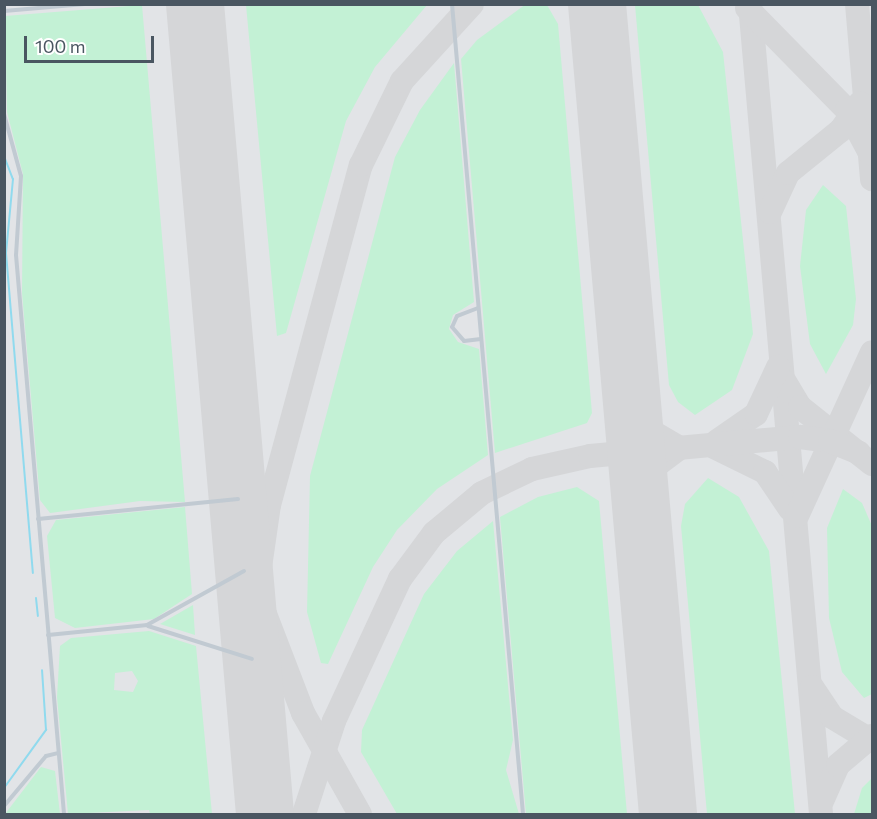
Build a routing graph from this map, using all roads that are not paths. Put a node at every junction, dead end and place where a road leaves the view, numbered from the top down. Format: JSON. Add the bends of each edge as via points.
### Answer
{"nodes":[{"id":1,"x":85,"y":4,"type":"edge"},
{"id":2,"x":452,"y":4,"type":"edge"},
{"id":3,"x":4,"y":11,"type":"edge"},
{"id":4,"x":4,"y":114,"type":"edge"},
{"id":5,"x":478,"y":308,"type":"junction"},
{"id":6,"x":482,"y":339,"type":"junction"},
{"id":7,"x":238,"y":499,"type":"dead end"},
{"id":8,"x":38,"y":519,"type":"junction"},
{"id":9,"x":244,"y":571,"type":"dead end"},
{"id":10,"x":147,"y":625,"type":"junction"},
{"id":11,"x":48,"y":635,"type":"junction"},
{"id":12,"x":252,"y":659,"type":"dead end"},
{"id":13,"x":58,"y":753,"type":"junction"},
{"id":14,"x":4,"y":806,"type":"edge"},
{"id":15,"x":64,"y":814,"type":"edge"},
{"id":16,"x":523,"y":814,"type":"edge"}],
"edges":[{"from":1,"to":3,"type":"lane"},
{"from":2,"to":5,"type":"lane"},
{"from":4,"to":8,"type":"lane","via":[[21,176],[16,255]]},
{"from":5,"to":6,"type":"lane"},
{"from":5,"to":6,"type":"lane","via":[[457,316],[452,327],[464,341]]},
{"from":6,"to":16,"type":"lane"},
{"from":7,"to":8,"type":"lane"},
{"from":8,"to":11,"type":"lane"},
{"from":9,"to":10,"type":"lane"},
{"from":10,"to":11,"type":"lane"},
{"from":10,"to":12,"type":"lane"},
{"from":11,"to":13,"type":"lane"},
{"from":13,"to":14,"type":"lane","via":[[46,756]]},
{"from":13,"to":15,"type":"lane"}]}
